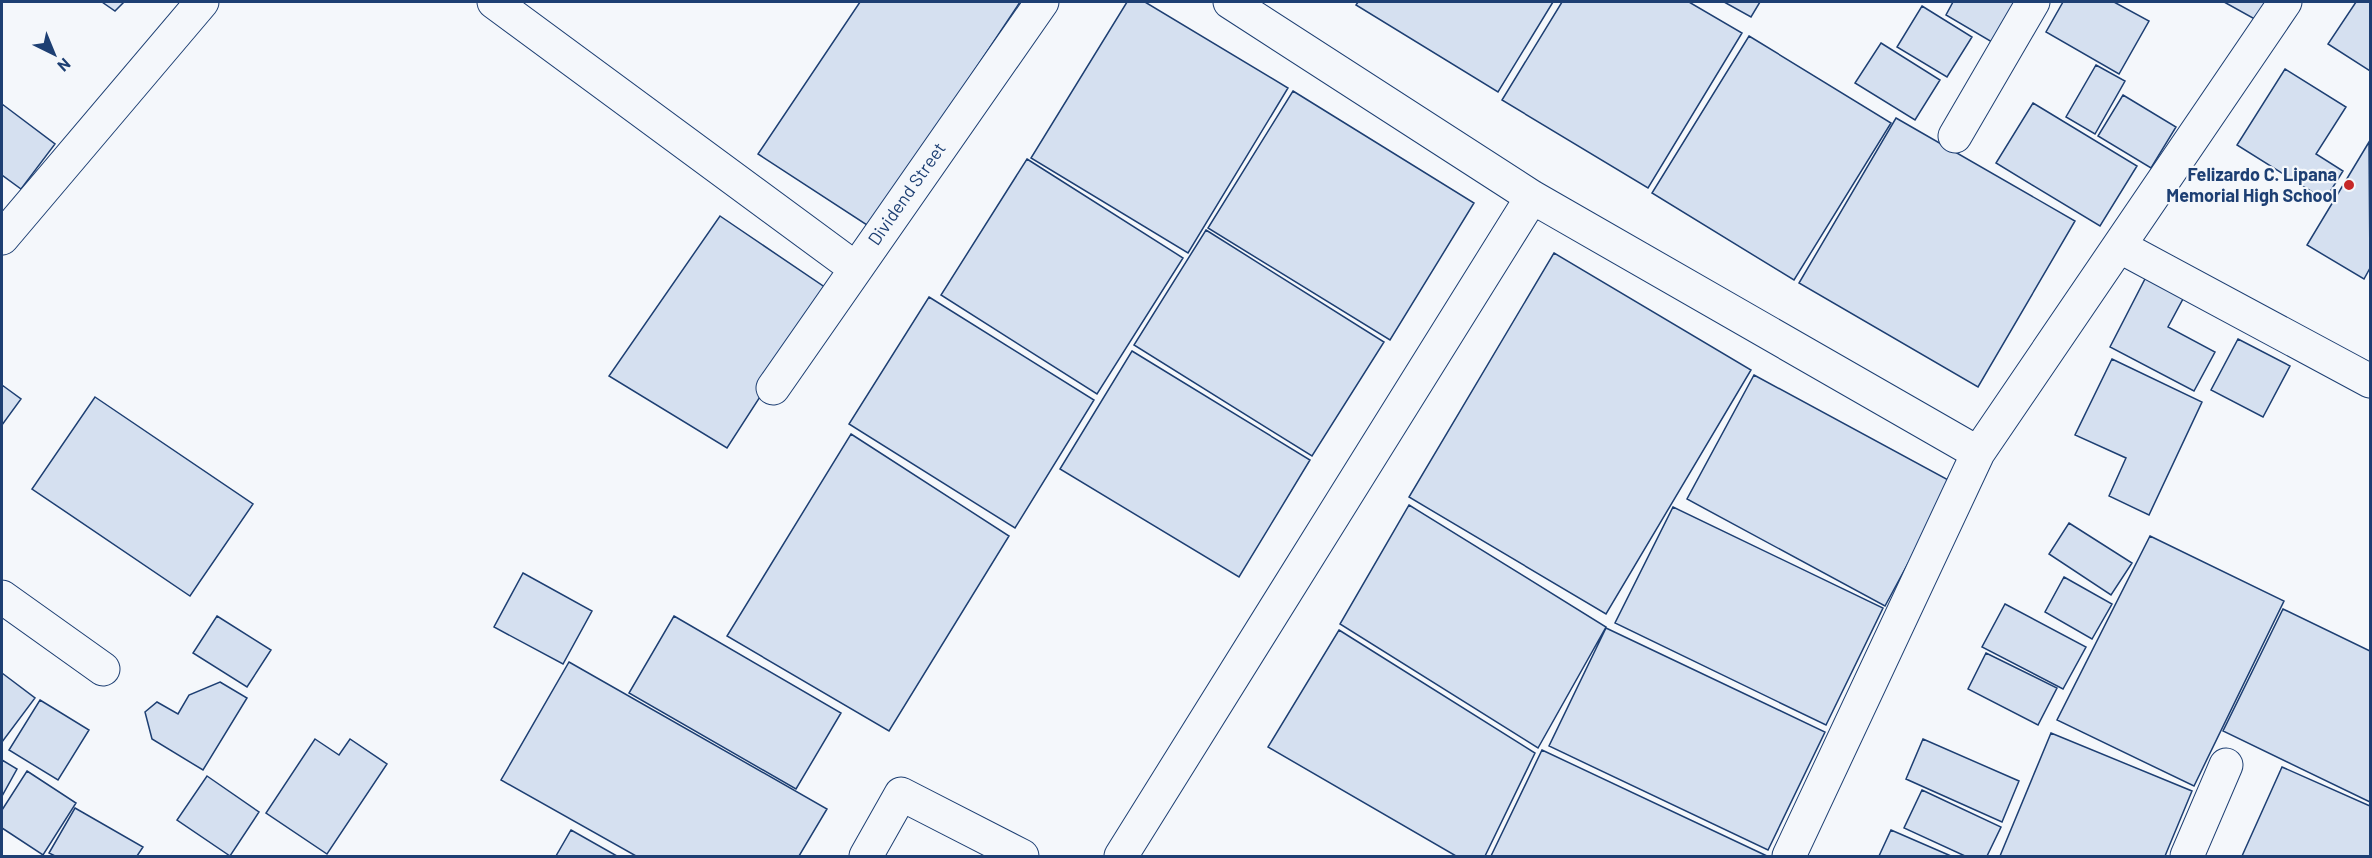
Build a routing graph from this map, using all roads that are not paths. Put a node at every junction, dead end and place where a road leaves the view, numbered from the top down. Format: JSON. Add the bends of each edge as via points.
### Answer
{"nodes":[{"id":1,"x":202,"y":2,"type":"edge"},
{"id":2,"x":494,"y":2,"type":"edge"},
{"id":3,"x":1042,"y":2,"type":"edge"},
{"id":4,"x":1230,"y":2,"type":"edge"},
{"id":5,"x":2033,"y":2,"type":"edge"},
{"id":6,"x":2286,"y":2,"type":"edge"},
{"id":7,"x":1955,"y":136,"type":"dead end"},
{"id":8,"x":1532,"y":197,"type":"junction"},
{"id":9,"x":2,"y":238,"type":"edge"},
{"id":10,"x":2119,"y":246,"type":"junction"},
{"id":11,"x":855,"y":268,"type":"junction"},
{"id":12,"x":2370,"y":381,"type":"edge"},
{"id":13,"x":773,"y":388,"type":"dead end"},
{"id":14,"x":1978,"y":453,"type":"junction"},
{"id":15,"x":2,"y":597,"type":"edge"},
{"id":16,"x":103,"y":669,"type":"dead end"},
{"id":17,"x":2226,"y":765,"type":"dead end"},
{"id":18,"x":866,"y":856,"type":"edge"},
{"id":19,"x":1022,"y":856,"type":"edge"},
{"id":20,"x":1120,"y":856,"type":"edge"},
{"id":21,"x":1789,"y":856,"type":"edge"},
{"id":22,"x":2187,"y":856,"type":"edge"}],
"edges":[{"from":1,"to":9,"type":"street"},
{"from":2,"to":11,"type":"street"},
{"from":3,"to":11,"type":"street","name":"Dividend Street"},
{"from":4,"to":8,"type":"street"},
{"from":5,"to":7,"type":"street"},
{"from":6,"to":10,"type":"street"},
{"from":8,"to":14,"type":"street"},
{"from":8,"to":20,"type":"street"},
{"from":10,"to":12,"type":"street"},
{"from":10,"to":14,"type":"street"},
{"from":11,"to":13,"type":"street","name":"Dividend Street"},
{"from":14,"to":21,"type":"street"},
{"from":15,"to":16,"type":"street"},
{"from":17,"to":22,"type":"street"},
{"from":18,"to":19,"type":"street","via":[[902,794]]}]}
